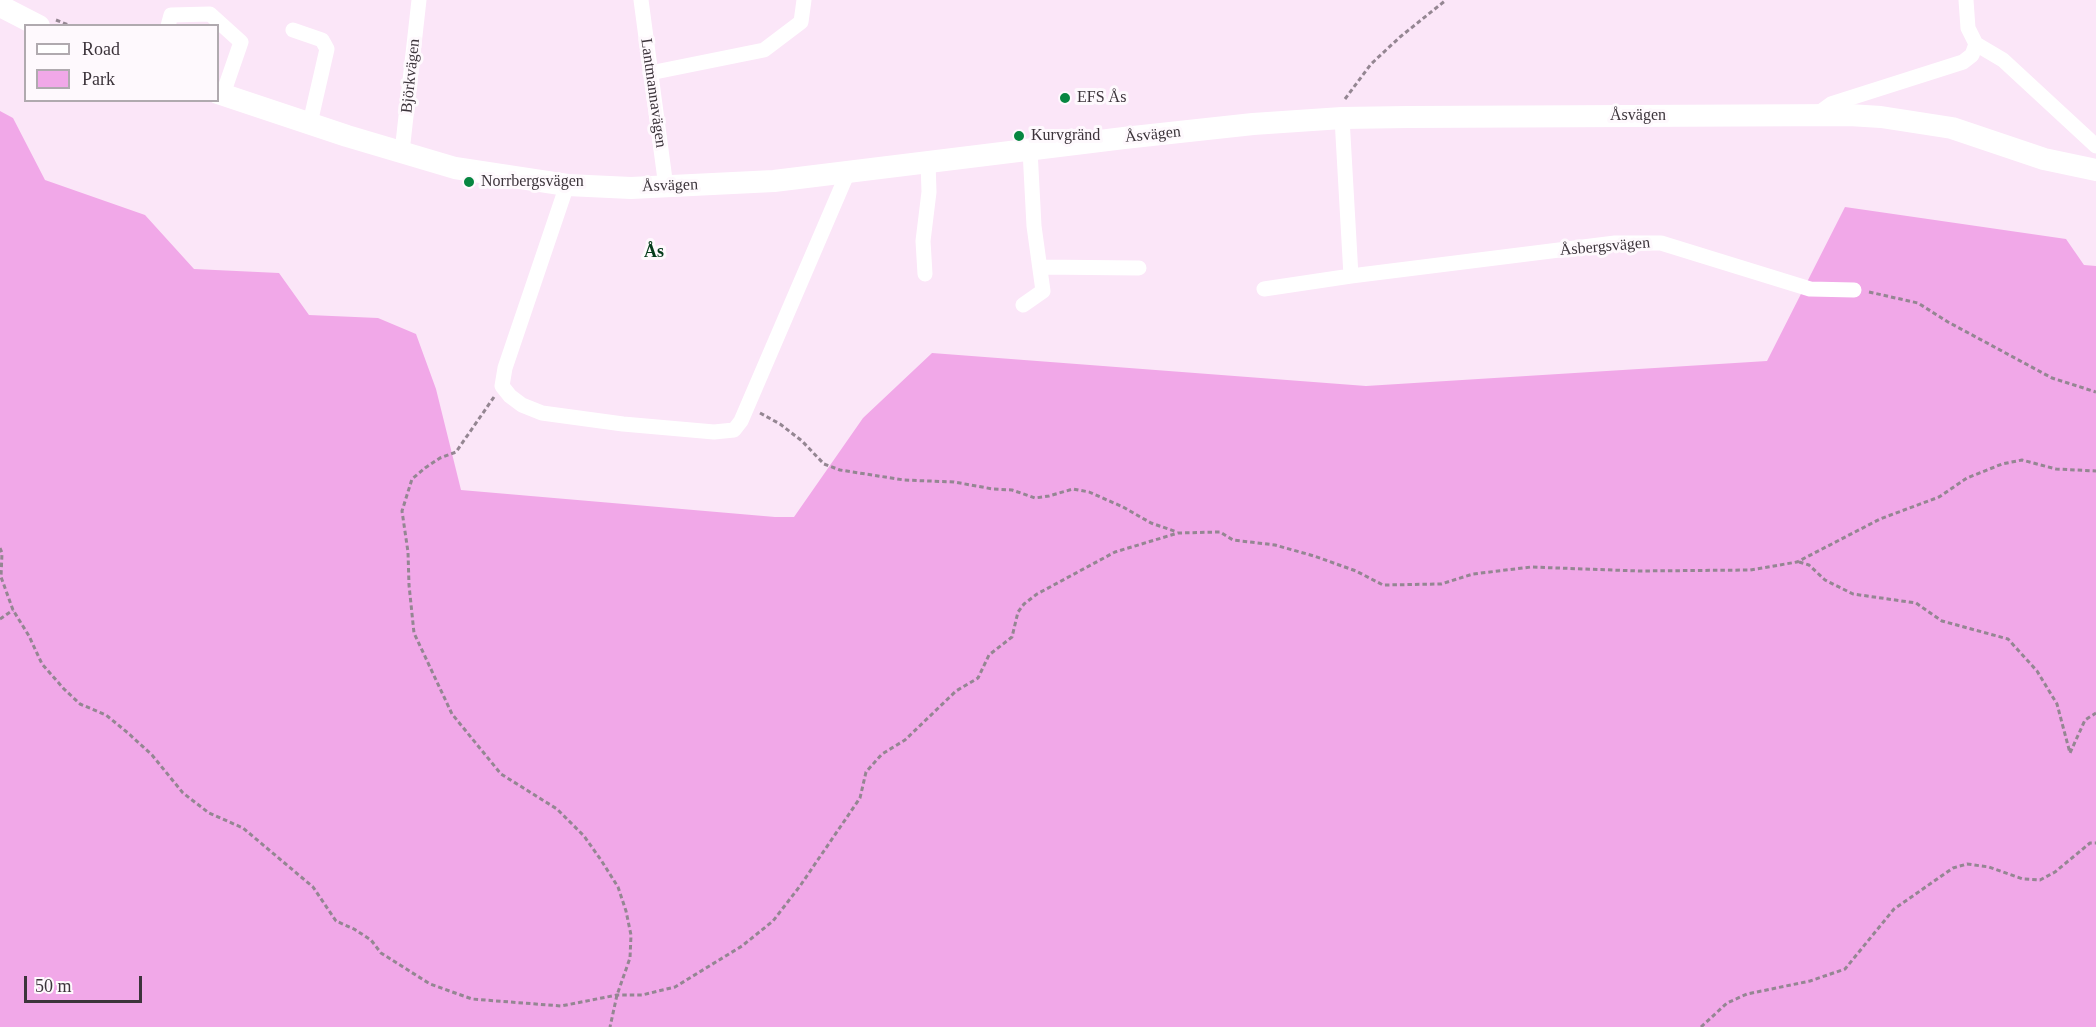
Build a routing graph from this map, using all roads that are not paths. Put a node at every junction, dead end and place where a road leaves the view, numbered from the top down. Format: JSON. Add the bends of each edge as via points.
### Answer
{"nodes":[{"id":1,"x":419,"y":0,"type":"edge"},
{"id":2,"x":641,"y":0,"type":"edge"},
{"id":3,"x":804,"y":0,"type":"edge"},
{"id":4,"x":1966,"y":0,"type":"edge"},
{"id":5,"x":0,"y":6,"type":"edge"},
{"id":6,"x":35,"y":24,"type":"edge"},
{"id":7,"x":169,"y":24,"type":"edge"},
{"id":8,"x":293,"y":30,"type":"dead end"},
{"id":9,"x":1976,"y":44,"type":"junction"},
{"id":10,"x":650,"y":73,"type":"junction"},
{"id":11,"x":220,"y":93,"type":"edge"},
{"id":12,"x":1816,"y":115,"type":"junction"},
{"id":13,"x":1342,"y":118,"type":"junction"},
{"id":14,"x":310,"y":123,"type":"junction"},
{"id":15,"x":2096,"y":146,"type":"edge"},
{"id":16,"x":1030,"y":150,"type":"junction"},
{"id":17,"x":402,"y":152,"type":"junction"},
{"id":18,"x":928,"y":162,"type":"junction"},
{"id":19,"x":2096,"y":170,"type":"edge"},
{"id":20,"x":848,"y":172,"type":"junction"},
{"id":21,"x":567,"y":185,"type":"junction"},
{"id":22,"x":666,"y":187,"type":"junction"},
{"id":23,"x":1040,"y":267,"type":"junction"},
{"id":24,"x":1139,"y":268,"type":"dead end"},
{"id":25,"x":925,"y":274,"type":"dead end"},
{"id":26,"x":1351,"y":276,"type":"junction"},
{"id":27,"x":1264,"y":289,"type":"dead end"},
{"id":28,"x":1854,"y":290,"type":"road end"},
{"id":29,"x":1023,"y":305,"type":"dead end"}],
"edges":[{"from":1,"to":17,"type":"street","name":"Björkvägen"},
{"from":2,"to":10,"type":"street","name":"Lantmannavägen"},
{"from":3,"to":10,"type":"street","via":[[801,22],[764,50]]},
{"from":4,"to":9,"type":"street","via":[[1968,28]]},
{"from":5,"to":6,"type":"street"},
{"from":7,"to":11,"type":"street","via":[[171,15],[210,14],[242,42]]},
{"from":8,"to":14,"type":"street","via":[[322,40],[327,49]]},
{"from":9,"to":12,"type":"street","via":[[1972,55],[1963,62],[1831,104]]},
{"from":9,"to":15,"type":"street","via":[[2003,60]]},
{"from":10,"to":22,"type":"street","name":"Lantmannavägen"},
{"from":11,"to":14,"type":"street","name":"Åsvägen"},
{"from":12,"to":13,"type":"street","name":"Åsvägen"},
{"from":12,"to":19,"type":"street","name":"Åsvägen","via":[[1915,121],[1952,128],[2044,159]]},
{"from":13,"to":16,"type":"street","name":"Åsvägen","via":[[1253,124]]},
{"from":13,"to":26,"type":"street"},
{"from":14,"to":17,"type":"street","name":"Åsvägen"},
{"from":16,"to":18,"type":"street","name":"Åsvägen"},
{"from":16,"to":23,"type":"street"},
{"from":17,"to":21,"type":"street","name":"Åsvägen","via":[[455,168]]},
{"from":18,"to":20,"type":"street","name":"Åsvägen"},
{"from":18,"to":25,"type":"street"},
{"from":20,"to":21,"type":"street","via":[[741,421],[734,430],[714,432],[542,413],[522,405],[502,386]]},
{"from":20,"to":22,"type":"street","name":"Åsvägen"},
{"from":21,"to":22,"type":"street","name":"Åsvägen"},
{"from":23,"to":24,"type":"street"},
{"from":23,"to":29,"type":"street","via":[[1043,291]]},
{"from":26,"to":27,"type":"street","name":"Åsbergsvägen"},
{"from":26,"to":28,"type":"street","name":"Åsbergsvägen","via":[[1615,243],[1661,243],[1810,289]]}]}
